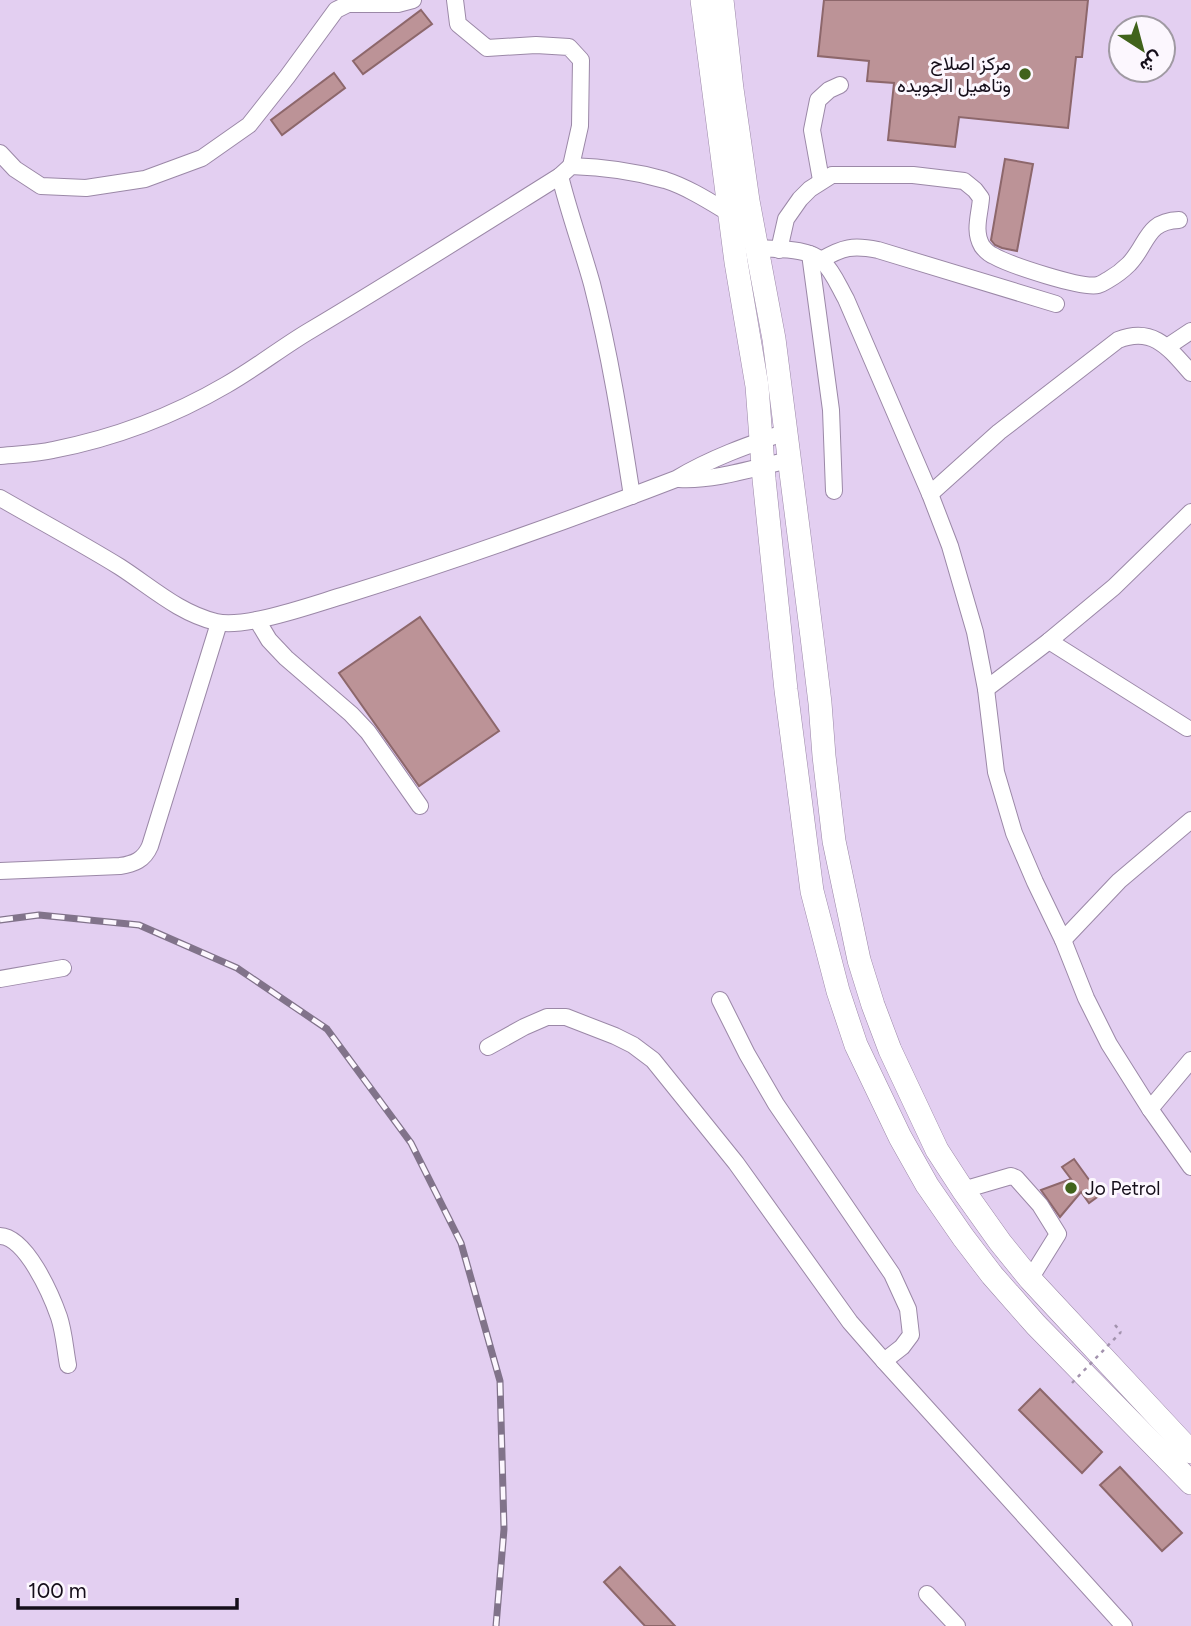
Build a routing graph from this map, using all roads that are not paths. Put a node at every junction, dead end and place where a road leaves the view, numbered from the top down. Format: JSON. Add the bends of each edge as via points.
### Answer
{"nodes":[{"id":1,"x":413,"y":0,"type":"edge"},
{"id":2,"x":455,"y":0,"type":"edge"},
{"id":3,"x":702,"y":0,"type":"edge"},
{"id":4,"x":722,"y":0,"type":"edge"},
{"id":5,"x":840,"y":85,"type":"dead end"},
{"id":6,"x":0,"y":153,"type":"edge"},
{"id":7,"x":566,"y":171,"type":"junction"},
{"id":8,"x":821,"y":180,"type":"junction"},
{"id":9,"x":729,"y":213,"type":"junction"},
{"id":10,"x":1179,"y":220,"type":"dead end"},
{"id":11,"x":768,"y":249,"type":"junction"},
{"id":12,"x":816,"y":257,"type":"junction"},
{"id":13,"x":1056,"y":304,"type":"dead end"},
{"id":14,"x":1191,"y":331,"type":"edge"},
{"id":15,"x":1167,"y":347,"type":"junction"},
{"id":16,"x":1191,"y":373,"type":"edge"},
{"id":17,"x":786,"y":432,"type":"junction"},
{"id":18,"x":762,"y":440,"type":"junction"},
{"id":19,"x":0,"y":456,"type":"edge"},
{"id":20,"x":789,"y":460,"type":"junction"},
{"id":21,"x":763,"y":465,"type":"junction"},
{"id":22,"x":676,"y":479,"type":"junction"},
{"id":23,"x":834,"y":491,"type":"dead end"},
{"id":24,"x":930,"y":494,"type":"junction"},
{"id":25,"x":632,"y":496,"type":"junction"},
{"id":26,"x":0,"y":498,"type":"edge"},
{"id":27,"x":1190,"y":515,"type":"edge"},
{"id":28,"x":257,"y":620,"type":"junction"},
{"id":29,"x":219,"y":623,"type":"junction"},
{"id":30,"x":1049,"y":640,"type":"junction"},
{"id":31,"x":986,"y":689,"type":"junction"},
{"id":32,"x":1187,"y":728,"type":"dead end"},
{"id":33,"x":420,"y":806,"type":"dead end"},
{"id":34,"x":1187,"y":831,"type":"edge"},
{"id":35,"x":0,"y":871,"type":"edge"},
{"id":36,"x":1063,"y":940,"type":"junction"},
{"id":37,"x":63,"y":968,"type":"dead end"},
{"id":38,"x":0,"y":979,"type":"edge"},
{"id":39,"x":720,"y":1000,"type":"dead end"},
{"id":40,"x":488,"y":1047,"type":"dead end"},
{"id":41,"x":1191,"y":1060,"type":"edge"},
{"id":42,"x":1150,"y":1109,"type":"junction"},
{"id":43,"x":1191,"y":1166,"type":"edge"},
{"id":44,"x":964,"y":1190,"type":"junction"},
{"id":45,"x":0,"y":1236,"type":"edge"},
{"id":46,"x":1030,"y":1279,"type":"junction"},
{"id":47,"x":884,"y":1361,"type":"junction"},
{"id":48,"x":68,"y":1365,"type":"dead end"},
{"id":49,"x":1191,"y":1452,"type":"edge"},
{"id":50,"x":1191,"y":1483,"type":"edge"},
{"id":51,"x":927,"y":1594,"type":"dead end"},
{"id":52,"x":957,"y":1626,"type":"edge"},
{"id":53,"x":1124,"y":1626,"type":"edge"}],
"edges":[{"from":1,"to":6,"type":"street","via":[[348,4],[336,10],[249,125],[202,158],[145,178],[86,188],[41,186]]},
{"from":2,"to":7,"type":"street","via":[[458,24],[487,48],[569,47],[581,60],[580,126]]},
{"from":3,"to":9,"type":"highway"},
{"from":4,"to":11,"type":"highway","via":[[732,89]]},
{"from":5,"to":8,"type":"street","via":[[818,100],[812,130]]},
{"from":7,"to":9,"type":"street","via":[[606,167],[666,180]]},
{"from":7,"to":19,"type":"street","via":[[182,409],[86,442]]},
{"from":7,"to":25,"type":"street","via":[[567,206],[593,287]]},
{"from":8,"to":10,"type":"street","via":[[832,175],[913,175],[964,181],[981,198],[978,238],[992,256],[1083,285],[1098,285],[1114,277],[1160,223]]},
{"from":8,"to":11,"type":"street","via":[[800,199]]},
{"from":9,"to":18,"type":"highway"},
{"from":11,"to":12,"type":"street"},
{"from":11,"to":17,"type":"highway"},
{"from":12,"to":13,"type":"street","via":[[858,246]]},
{"from":12,"to":23,"type":"street"},
{"from":12,"to":24,"type":"street","via":[[831,271],[846,299]]},
{"from":14,"to":15,"type":"street"},
{"from":15,"to":16,"type":"street"},
{"from":15,"to":24,"type":"street","via":[[1144,335],[1118,340],[999,432]]},
{"from":17,"to":18,"type":"street"},
{"from":17,"to":20,"type":"highway"},
{"from":18,"to":21,"type":"highway"},
{"from":18,"to":22,"type":"street"},
{"from":20,"to":21,"type":"street"},
{"from":20,"to":44,"type":"highway","via":[[834,841],[859,960],[890,1050],[937,1150]]},
{"from":21,"to":22,"type":"street"},
{"from":21,"to":50,"type":"highway","via":[[812,891],[856,1045],[927,1185],[992,1275]]},
{"from":22,"to":25,"type":"street"},
{"from":24,"to":31,"type":"street","via":[[975,632]]},
{"from":25,"to":28,"type":"street","via":[[406,575]]},
{"from":26,"to":29,"type":"street","via":[[122,569],[160,597]]},
{"from":27,"to":30,"type":"street"},
{"from":28,"to":29,"type":"street"},
{"from":28,"to":33,"type":"street","via":[[268,640],[368,732]]},
{"from":29,"to":35,"type":"street","via":[[143,858],[120,866]]},
{"from":30,"to":31,"type":"street"},
{"from":30,"to":32,"type":"street"},
{"from":31,"to":36,"type":"street","via":[[1003,797]]},
{"from":34,"to":36,"type":"street","via":[[1119,881]]},
{"from":36,"to":42,"type":"street","via":[[1109,1044]]},
{"from":37,"to":38,"type":"street"},
{"from":39,"to":47,"type":"street","via":[[776,1104],[892,1275],[908,1309],[911,1335]]},
{"from":40,"to":47,"type":"street","via":[[547,1017],[566,1017],[615,1036],[653,1060]]},
{"from":41,"to":42,"type":"street"},
{"from":42,"to":43,"type":"street"},
{"from":44,"to":46,"type":"highway"},
{"from":44,"to":46,"type":"street","via":[[1011,1177],[1040,1205],[1058,1234]]},
{"from":45,"to":48,"type":"street","via":[[17,1244],[44,1283],[59,1317]]},
{"from":46,"to":49,"type":"highway"},
{"from":47,"to":53,"type":"street"},
{"from":51,"to":52,"type":"street"}]}
